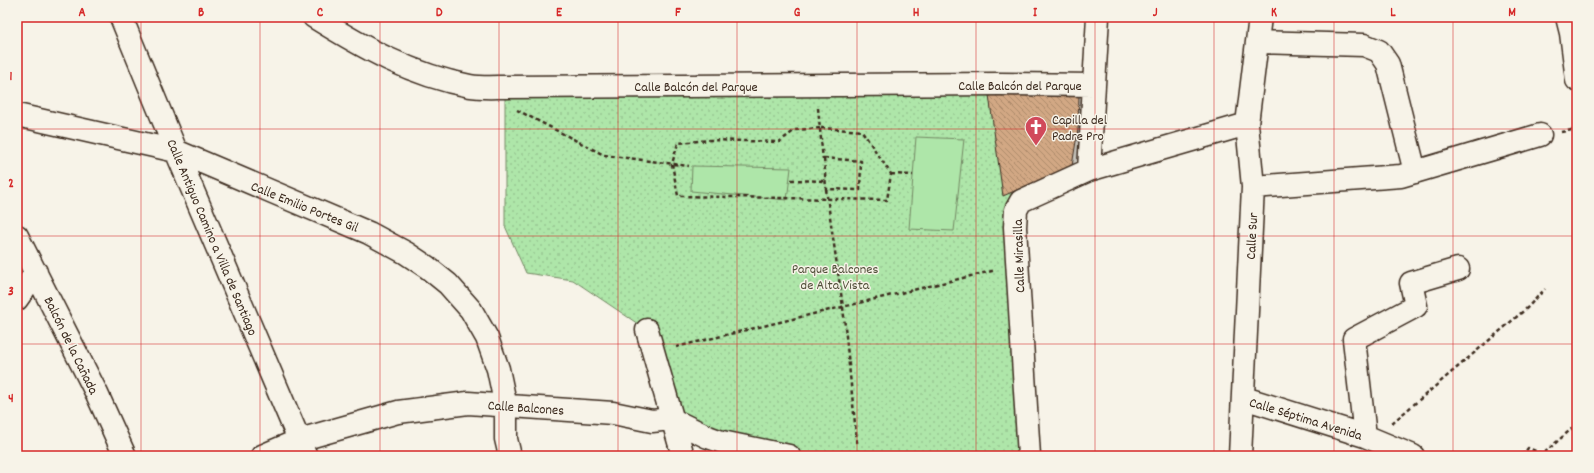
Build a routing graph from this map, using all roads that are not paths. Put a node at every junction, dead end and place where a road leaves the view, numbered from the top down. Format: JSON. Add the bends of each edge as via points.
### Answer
{"nodes":[{"id":1,"x":121,"y":17,"type":"edge"},
{"id":2,"x":314,"y":17,"type":"edge"},
{"id":3,"x":1098,"y":17,"type":"edge"},
{"id":4,"x":1260,"y":17,"type":"edge"},
{"id":5,"x":1566,"y":17,"type":"edge"},
{"id":6,"x":1258,"y":42,"type":"junction"},
{"id":7,"x":1577,"y":80,"type":"edge"},
{"id":8,"x":1094,"y":85,"type":"junction"},
{"id":9,"x":17,"y":115,"type":"edge"},
{"id":10,"x":1247,"y":124,"type":"junction"},
{"id":11,"x":1540,"y":135,"type":"dead end"},
{"id":12,"x":176,"y":151,"type":"junction"},
{"id":13,"x":1089,"y":170,"type":"junction"},
{"id":14,"x":1416,"y":172,"type":"junction"},
{"id":15,"x":1254,"y":187,"type":"junction"},
{"id":16,"x":17,"y":236,"type":"edge"},
{"id":17,"x":1458,"y":269,"type":"dead end"},
{"id":18,"x":36,"y":272,"type":"junction"},
{"id":19,"x":17,"y":299,"type":"edge"},
{"id":20,"x":647,"y":330,"type":"dead end"},
{"id":21,"x":1244,"y":398,"type":"junction"},
{"id":22,"x":506,"y":407,"type":"junction"},
{"id":23,"x":671,"y":419,"type":"junction"},
{"id":24,"x":1369,"y":438,"type":"junction"},
{"id":25,"x":303,"y":448,"type":"edge"},
{"id":26,"x":125,"y":456,"type":"edge"},
{"id":27,"x":262,"y":456,"type":"edge"},
{"id":28,"x":510,"y":456,"type":"edge"},
{"id":29,"x":683,"y":456,"type":"edge"},
{"id":30,"x":790,"y":456,"type":"edge"},
{"id":31,"x":1029,"y":456,"type":"edge"},
{"id":32,"x":1240,"y":456,"type":"edge"},
{"id":33,"x":1413,"y":456,"type":"edge"}],
"edges":[{"from":1,"to":12,"type":"street","name":"Calle Antiguo Camino a Villa de Santiago"},
{"from":2,"to":8,"type":"street","name":"Calle Balcón del Parque","via":[[351,40],[407,69],[470,86]]},
{"from":3,"to":8,"type":"street"},
{"from":4,"to":6,"type":"street","name":"Calle Sur"},
{"from":5,"to":7,"type":"street","via":[[1571,33]]},
{"from":6,"to":10,"type":"street","name":"Calle Sur"},
{"from":6,"to":14,"type":"street","via":[[1364,45],[1379,50],[1388,64]]},
{"from":8,"to":13,"type":"street"},
{"from":9,"to":12,"type":"street","name":"Calle Emilio Portes Gil"},
{"from":10,"to":13,"type":"street","name":"Calle Mirasilla"},
{"from":10,"to":15,"type":"street","name":"Calle Sur"},
{"from":11,"to":14,"type":"street"},
{"from":12,"to":22,"type":"street","name":"Calle Emilio Portes Gil","via":[[370,233],[427,267],[448,284],[471,310],[488,338]]},
{"from":12,"to":25,"type":"street","name":"Calle Antiguo Camino a Villa de Santiago"},
{"from":13,"to":31,"type":"street","name":"Calle Mirasilla","via":[[1024,199],[1016,214]]},
{"from":14,"to":15,"type":"street","via":[[1401,176]]},
{"from":15,"to":21,"type":"street","name":"Calle Sur"},
{"from":16,"to":18,"type":"street","name":"Balcón de la Cañada"},
{"from":17,"to":24,"type":"street","via":[[1411,283],[1416,306],[1354,339]]},
{"from":18,"to":19,"type":"street"},
{"from":18,"to":26,"type":"street","name":"Balcón de la Cañada"},
{"from":20,"to":23,"type":"street"},
{"from":21,"to":24,"type":"street","name":"Calle Séptima Avenida"},
{"from":21,"to":32,"type":"street","name":"Calle Sur"},
{"from":22,"to":23,"type":"street","name":"Calle Balcones","via":[[614,413],[652,421]]},
{"from":22,"to":25,"type":"street","name":"Calle Balcones","via":[[468,403],[398,412]]},
{"from":22,"to":28,"type":"street","name":"Calle Emilio Portes Gil","via":[[506,439]]},
{"from":23,"to":29,"type":"street"},
{"from":23,"to":30,"type":"street","via":[[722,442]]},
{"from":24,"to":33,"type":"street","name":"Calle Séptima Avenida"},
{"from":25,"to":27,"type":"street","name":"Calle Balcones"}]}
